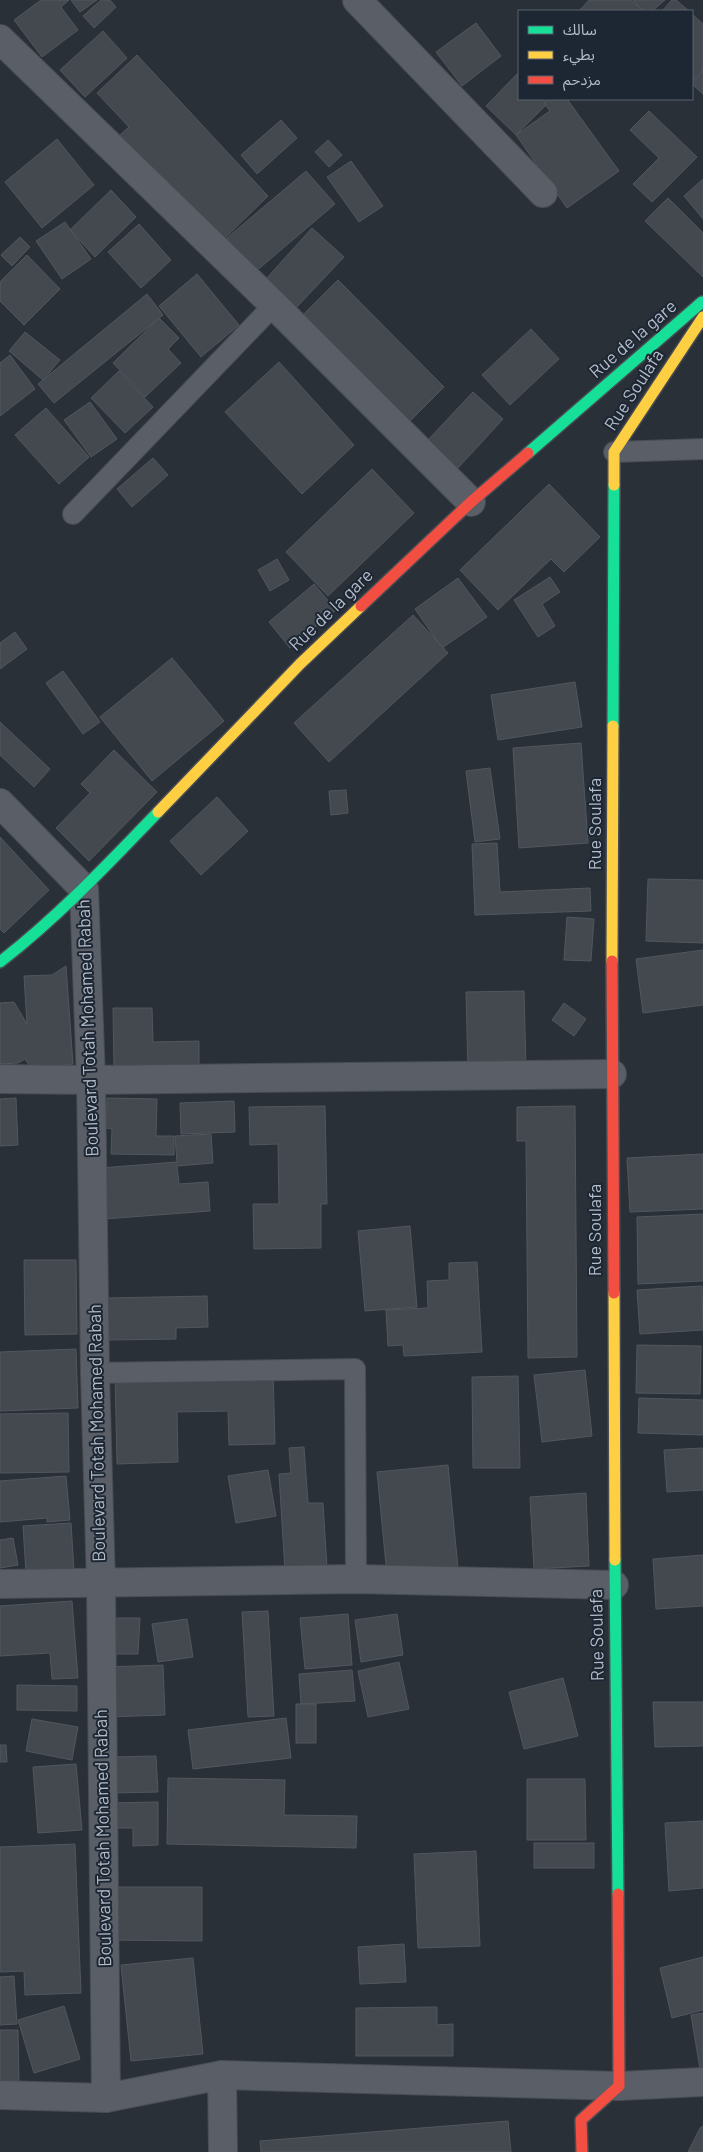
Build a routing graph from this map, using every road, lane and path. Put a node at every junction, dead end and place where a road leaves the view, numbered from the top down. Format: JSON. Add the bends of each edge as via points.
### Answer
{"nodes":[{"id":1,"x":357,"y":0,"type":"edge"},
{"id":2,"x":0,"y":39,"type":"edge"},
{"id":3,"x":543,"y":193,"type":"dead end"},
{"id":4,"x":703,"y":302,"type":"edge"},
{"id":5,"x":274,"y":305,"type":"junction"},
{"id":6,"x":703,"y":317,"type":"edge"},
{"id":7,"x":703,"y":450,"type":"edge"},
{"id":8,"x":614,"y":452,"type":"junction"},
{"id":9,"x":471,"y":502,"type":"junction"},
{"id":10,"x":73,"y":514,"type":"dead end"},
{"id":11,"x":0,"y":803,"type":"edge"},
{"id":12,"x":84,"y":889,"type":"junction"},
{"id":13,"x":0,"y":962,"type":"edge"},
{"id":14,"x":612,"y":1074,"type":"junction"},
{"id":15,"x":0,"y":1079,"type":"edge"},
{"id":16,"x":91,"y":1080,"type":"junction"},
{"id":17,"x":95,"y":1373,"type":"junction"},
{"id":18,"x":356,"y":1579,"type":"junction"},
{"id":19,"x":0,"y":1584,"type":"edge"},
{"id":20,"x":100,"y":1584,"type":"junction"},
{"id":21,"x":614,"y":1585,"type":"junction"},
{"id":22,"x":222,"y":2075,"type":"junction"},
{"id":23,"x":703,"y":2082,"type":"edge"},
{"id":24,"x":619,"y":2086,"type":"junction"},
{"id":25,"x":0,"y":2096,"type":"edge"},
{"id":26,"x":106,"y":2098,"type":"junction"},
{"id":27,"x":223,"y":2152,"type":"edge"},
{"id":28,"x":582,"y":2152,"type":"edge"}],
"edges":[{"from":1,"to":3,"type":"street"},
{"from":2,"to":5,"type":"street"},
{"from":4,"to":9,"type":"street","name":"Rue de la gare"},
{"from":5,"to":9,"type":"street"},
{"from":5,"to":10,"type":"lane"},
{"from":6,"to":8,"type":"street","name":"Rue Soulafa"},
{"from":7,"to":8,"type":"lane"},
{"from":8,"to":14,"type":"street","name":"Rue Soulafa"},
{"from":9,"to":12,"type":"street","name":"Rue de la gare","via":[[300,664]]},
{"from":11,"to":12,"type":"street","name":"Boulevard Totah Mohamed Rabah"},
{"from":12,"to":13,"type":"street","name":"Rue de la gare","via":[[35,935]]},
{"from":12,"to":16,"type":"street","name":"Boulevard Totah Mohamed Rabah"},
{"from":14,"to":16,"type":"street"},
{"from":14,"to":21,"type":"street","name":"Rue Soulafa"},
{"from":15,"to":16,"type":"street"},
{"from":16,"to":17,"type":"street","name":"Boulevard Totah Mohamed Rabah"},
{"from":17,"to":18,"type":"lane","via":[[355,1369]]},
{"from":17,"to":20,"type":"street","name":"Boulevard Totah Mohamed Rabah"},
{"from":18,"to":20,"type":"street"},
{"from":18,"to":21,"type":"street"},
{"from":19,"to":20,"type":"street"},
{"from":20,"to":26,"type":"street","name":"Boulevard Totah Mohamed Rabah"},
{"from":21,"to":24,"type":"street","name":"Rue Soulafa"},
{"from":22,"to":24,"type":"street"},
{"from":22,"to":26,"type":"street"},
{"from":22,"to":27,"type":"street"},
{"from":23,"to":24,"type":"street"},
{"from":24,"to":28,"type":"street","via":[[581,2120]]},
{"from":25,"to":26,"type":"street"}]}
